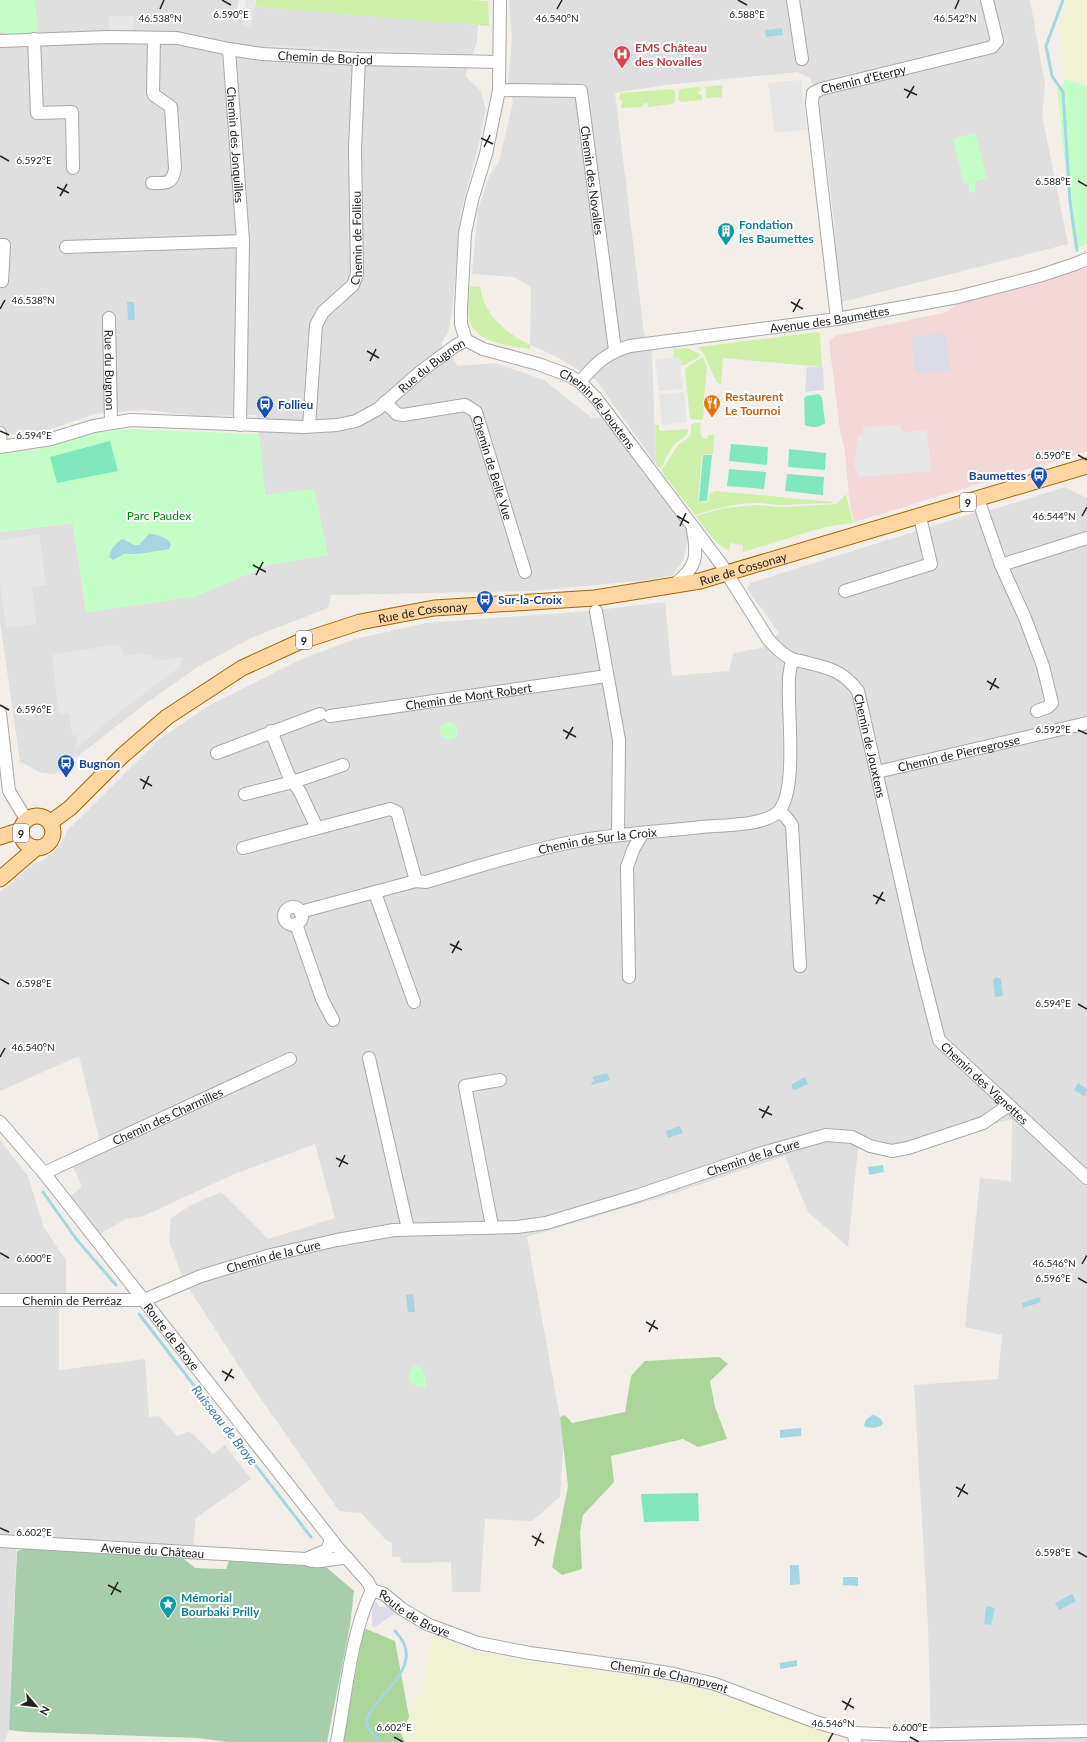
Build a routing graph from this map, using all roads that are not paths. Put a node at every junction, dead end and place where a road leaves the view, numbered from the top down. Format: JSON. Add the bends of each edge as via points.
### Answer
{"nodes":[{"id":1,"x":500,"y":0,"type":"edge"},
{"id":2,"x":793,"y":0,"type":"edge"},
{"id":3,"x":987,"y":0,"type":"edge"},
{"id":4,"x":154,"y":38,"type":"junction"},
{"id":5,"x":34,"y":39,"type":"junction"},
{"id":6,"x":0,"y":41,"type":"edge"},
{"id":7,"x":229,"y":50,"type":"junction"},
{"id":8,"x":359,"y":59,"type":"junction"},
{"id":9,"x":802,"y":59,"type":"dead end"},
{"id":10,"x":499,"y":62,"type":"junction"},
{"id":11,"x":499,"y":90,"type":"junction"},
{"id":12,"x":73,"y":168,"type":"dead end"},
{"id":13,"x":152,"y":183,"type":"dead end"},
{"id":14,"x":243,"y":241,"type":"junction"},
{"id":15,"x":0,"y":245,"type":"edge"},
{"id":16,"x":66,"y":246,"type":"dead end"},
{"id":17,"x":1087,"y":259,"type":"edge"},
{"id":18,"x":2,"y":281,"type":"dead end"},
{"id":19,"x":109,"y":318,"type":"dead end"},
{"id":20,"x":837,"y":319,"type":"junction"},
{"id":21,"x":466,"y":340,"type":"junction"},
{"id":22,"x":615,"y":350,"type":"junction"},
{"id":23,"x":580,"y":382,"type":"junction"},
{"id":24,"x":385,"y":402,"type":"junction"},
{"id":25,"x":111,"y":422,"type":"junction"},
{"id":26,"x":240,"y":425,"type":"junction"},
{"id":27,"x":309,"y":426,"type":"junction"},
{"id":28,"x":0,"y":433,"type":"edge"},
{"id":29,"x":1,"y":447,"type":"edge"},
{"id":30,"x":1086,"y":469,"type":"edge"},
{"id":31,"x":978,"y":499,"type":"junction"},
{"id":32,"x":920,"y":517,"type":"junction"},
{"id":33,"x":692,"y":527,"type":"junction"},
{"id":34,"x":1087,"y":538,"type":"edge"},
{"id":35,"x":1001,"y":565,"type":"junction"},
{"id":36,"x":525,"y":572,"type":"dead end"},
{"id":37,"x":727,"y":573,"type":"junction"},
{"id":38,"x":672,"y":586,"type":"junction"},
{"id":39,"x":845,"y":591,"type":"dead end"},
{"id":40,"x":596,"y":611,"type":"dead end"},
{"id":41,"x":792,"y":659,"type":"junction"},
{"id":42,"x":607,"y":676,"type":"junction"},
{"id":43,"x":1037,"y":711,"type":"dead end"},
{"id":44,"x":0,"y":713,"type":"edge"},
{"id":45,"x":1087,"y":723,"type":"edge"},
{"id":46,"x":272,"y":731,"type":"junction"},
{"id":47,"x":217,"y":753,"type":"dead end"},
{"id":48,"x":343,"y":765,"type":"dead end"},
{"id":49,"x":877,"y":772,"type":"junction"},
{"id":50,"x":293,"y":782,"type":"junction"},
{"id":51,"x":245,"y":794,"type":"dead end"},
{"id":52,"x":779,"y":811,"type":"junction"},
{"id":53,"x":51,"y":822,"type":"junction"},
{"id":54,"x":23,"y":824,"type":"junction"},
{"id":55,"x":317,"y":828,"type":"junction"},
{"id":56,"x":618,"y":834,"type":"junction"},
{"id":57,"x":642,"y":834,"type":"junction"},
{"id":58,"x":0,"y":837,"type":"edge"},
{"id":59,"x":36,"y":848,"type":"junction"},
{"id":60,"x":243,"y":848,"type":"dead end"},
{"id":61,"x":0,"y":879,"type":"edge"},
{"id":62,"x":416,"y":882,"type":"junction"},
{"id":63,"x":375,"y":893,"type":"junction"},
{"id":64,"x":800,"y":966,"type":"dead end"},
{"id":65,"x":920,"y":966,"type":"joint"},
{"id":66,"x":629,"y":977,"type":"dead end"},
{"id":67,"x":414,"y":1002,"type":"dead end"},
{"id":68,"x":333,"y":1020,"type":"dead end"},
{"id":69,"x":369,"y":1058,"type":"dead end"},
{"id":70,"x":290,"y":1060,"type":"dead end"},
{"id":71,"x":500,"y":1080,"type":"dead end"},
{"id":72,"x":1009,"y":1106,"type":"junction"},
{"id":73,"x":0,"y":1122,"type":"edge"},
{"id":74,"x":44,"y":1173,"type":"junction"},
{"id":75,"x":1087,"y":1178,"type":"edge"},
{"id":76,"x":492,"y":1226,"type":"junction"},
{"id":77,"x":408,"y":1229,"type":"junction"},
{"id":78,"x":0,"y":1300,"type":"edge"},
{"id":79,"x":144,"y":1300,"type":"junction"},
{"id":80,"x":331,"y":1540,"type":"junction"},
{"id":81,"x":0,"y":1541,"type":"edge"},
{"id":82,"x":347,"y":1558,"type":"junction"},
{"id":83,"x":305,"y":1559,"type":"junction"},
{"id":84,"x":372,"y":1590,"type":"junction"},
{"id":85,"x":478,"y":1643,"type":"joint"},
{"id":86,"x":1087,"y":1731,"type":"edge"},
{"id":87,"x":902,"y":1736,"type":"junction"},
{"id":88,"x":855,"y":1738,"type":"edge"},
{"id":89,"x":337,"y":1742,"type":"edge"},
{"id":90,"x":881,"y":1742,"type":"edge"}],
"edges":[{"from":1,"to":10,"type":"street","name":"Rue du Bugnon"},
{"from":2,"to":9,"type":"street"},
{"from":3,"to":20,"type":"street","name":"Chemin d'Eterpy","via":[[997,41],[992,47],[813,93],[812,103]]},
{"from":4,"to":5,"type":"street","name":"Chemin de Borjod"},
{"from":4,"to":7,"type":"street","name":"Chemin de Borjod","via":[[177,38]]},
{"from":4,"to":13,"type":"street","via":[[153,92],[171,107],[175,168],[174,174],[166,183]]},
{"from":5,"to":6,"type":"street","name":"Chemin de Borjod"},
{"from":5,"to":12,"type":"street","via":[[37,113],[72,112]]},
{"from":7,"to":8,"type":"street","name":"Chemin de Borjod"},
{"from":7,"to":14,"type":"street","name":"Chemin des Jonquilles"},
{"from":8,"to":10,"type":"street","name":"Chemin de Borjod"},
{"from":8,"to":27,"type":"street","name":"Chemin de Follieu","via":[[355,148],[357,274],[353,285],[323,312],[316,325]]},
{"from":10,"to":11,"type":"street","name":"Rue du Bugnon"},
{"from":11,"to":21,"type":"street","name":"Rue du Bugnon","via":[[486,154],[465,233],[461,324]]},
{"from":11,"to":22,"type":"street","name":"Chemin des Novalles","via":[[581,91]]},
{"from":14,"to":16,"type":"street"},
{"from":14,"to":26,"type":"street","name":"Chemin des Jonquilles"},
{"from":15,"to":18,"type":"street","via":[[4,245]]},
{"from":17,"to":20,"type":"street","name":"Avenue des Baumettes","via":[[1039,276],[958,297]]},
{"from":19,"to":25,"type":"street","name":"Rue du Bugnon"},
{"from":20,"to":22,"type":"street","name":"Avenue des Baumettes","via":[[644,343]]},
{"from":21,"to":23,"type":"street","name":"Chemin de Jouxtens","via":[[483,349],[556,370]]},
{"from":21,"to":24,"type":"street","name":"Rue du Bugnon","via":[[420,372]]},
{"from":22,"to":23,"type":"street","name":"Avenue des Baumettes","via":[[603,358]]},
{"from":23,"to":33,"type":"street","name":"Chemin de Jouxtens","via":[[616,422]]},
{"from":24,"to":27,"type":"street","name":"Rue du Bugnon","via":[[378,409],[356,421]]},
{"from":24,"to":36,"type":"street","name":"Chemin de Belle Vue","via":[[397,414],[403,415],[465,405],[476,412]]},
{"from":25,"to":26,"type":"street","name":"Rue du Bugnon","via":[[131,420]]},
{"from":25,"to":29,"type":"street","name":"Rue du Bugnon","via":[[51,438]]},
{"from":26,"to":27,"type":"street","name":"Rue du Bugnon"},
{"from":28,"to":29,"type":"street","name":"Rue du Bugnon"},
{"from":30,"to":31,"type":"main road","name":"Rue de Cossonay","number":"9"},
{"from":31,"to":32,"type":"main road","name":"Rue de Cossonay","number":"9"},
{"from":31,"to":35,"type":"street"},
{"from":32,"to":37,"type":"main road","name":"Rue de Cossonay","number":"9"},
{"from":32,"to":39,"type":"street","via":[[931,564]]},
{"from":33,"to":37,"type":"street","name":"Chemin de Jouxtens"},
{"from":33,"to":38,"type":"street","name":"Chemin de Jouxtens","via":[[697,549],[695,559],[687,575]]},
{"from":34,"to":35,"type":"street"},
{"from":35,"to":43,"type":"street","via":[[1025,618],[1048,685],[1052,703]]},
{"from":37,"to":38,"type":"main road","name":"Rue de Cossonay","number":"9"},
{"from":37,"to":41,"type":"street","name":"Chemin de Jouxtens","via":[[768,639]]},
{"from":38,"to":53,"type":"main road","name":"Rue de Cossonay","number":"9","via":[[595,598],[434,608],[360,622],[299,642],[242,668],[167,717],[122,756],[70,808]]},
{"from":40,"to":42,"type":"street"},
{"from":41,"to":49,"type":"street","name":"Chemin de Jouxtens","via":[[840,673],[858,691]]},
{"from":41,"to":52,"type":"street","via":[[789,680],[790,777],[788,794]]},
{"from":42,"to":46,"type":"street","name":"Chemin de Mont Robert","via":[[325,715]]},
{"from":42,"to":56,"type":"street","via":[[619,740]]},
{"from":44,"to":54,"type":"street","via":[[9,791]]},
{"from":45,"to":49,"type":"street","name":"Chemin de Pierregrosse"},
{"from":46,"to":47,"type":"street"},
{"from":46,"to":50,"type":"street"},
{"from":48,"to":50,"type":"street"},
{"from":49,"to":65,"type":"street","name":"Chemin de Jouxtens"},
{"from":50,"to":51,"type":"street"},
{"from":50,"to":55,"type":"street"},
{"from":52,"to":57,"type":"street","name":"Chemin de Sur la Croix","via":[[761,821]]},
{"from":52,"to":64,"type":"street","via":[[792,825]]},
{"from":53,"to":54,"type":"main road","number":"9","via":[[44,816],[34,815]]},
{"from":53,"to":59,"type":"main road","number":"9","via":[[54,831],[52,840],[46,846]]},
{"from":54,"to":58,"type":"main road","number":"9"},
{"from":54,"to":59,"type":"main road","number":"9","via":[[21,836],[24,842]]},
{"from":55,"to":60,"type":"street"},
{"from":55,"to":62,"type":"street","via":[[394,810],[397,812]]},
{"from":56,"to":57,"type":"street","name":"Chemin de Sur la Croix"},
{"from":56,"to":62,"type":"street","name":"Chemin de Sur la Croix","via":[[571,842],[426,882]]},
{"from":57,"to":66,"type":"street","via":[[627,867]]},
{"from":59,"to":61,"type":"main road","number":"9"},
{"from":62,"to":63,"type":"street","name":"Chemin de Sur la Croix"},
{"from":63,"to":67,"type":"street"},
{"from":63,"to":68,"type":"street","name":"Chemin de Sur la Croix","via":[[298,918],[322,999]]},
{"from":65,"to":72,"type":"street","name":"Chemin des Vignettes","via":[[939,1040]]},
{"from":69,"to":77,"type":"street"},
{"from":70,"to":74,"type":"street","name":"Chemin des Charmilles"},
{"from":71,"to":76,"type":"street","via":[[465,1086]]},
{"from":72,"to":75,"type":"street","name":"Chemin des Vignettes"},
{"from":72,"to":76,"type":"street","name":"Chemin de la Cure","via":[[983,1123],[908,1148],[892,1151],[865,1144],[852,1137],[826,1135],[546,1222],[517,1227]]},
{"from":73,"to":74,"type":"street","name":"Route de Broye"},
{"from":74,"to":79,"type":"street","name":"Route de Broye"},
{"from":76,"to":77,"type":"street","name":"Chemin de la Cure"},
{"from":77,"to":79,"type":"street","name":"Chemin de la Cure","via":[[337,1240],[271,1255],[200,1276]]},
{"from":78,"to":79,"type":"street","name":"Chemin de Perréaz"},
{"from":79,"to":80,"type":"street","name":"Route de Broye"},
{"from":80,"to":82,"type":"street","name":"Route de Broye"},
{"from":80,"to":83,"type":"street","name":"Avenue du Château","via":[[327,1550]]},
{"from":81,"to":83,"type":"street","name":"Avenue du Château"},
{"from":82,"to":83,"type":"street","name":"Avenue du Château","via":[[318,1562]]},
{"from":82,"to":84,"type":"street","name":"Route de Broye"},
{"from":84,"to":85,"type":"street","name":"Route de Broye","via":[[384,1594],[428,1624]]},
{"from":84,"to":89,"type":"street","via":[[358,1628]]},
{"from":85,"to":88,"type":"street","name":"Chemin de Champvent","via":[[638,1668],[715,1684]]},
{"from":86,"to":87,"type":"street","name":"Chemin de Champvent"},
{"from":87,"to":88,"type":"street","name":"Chemin de Champvent"},
{"from":87,"to":90,"type":"street","name":"Chemin de Champvent"}]}
